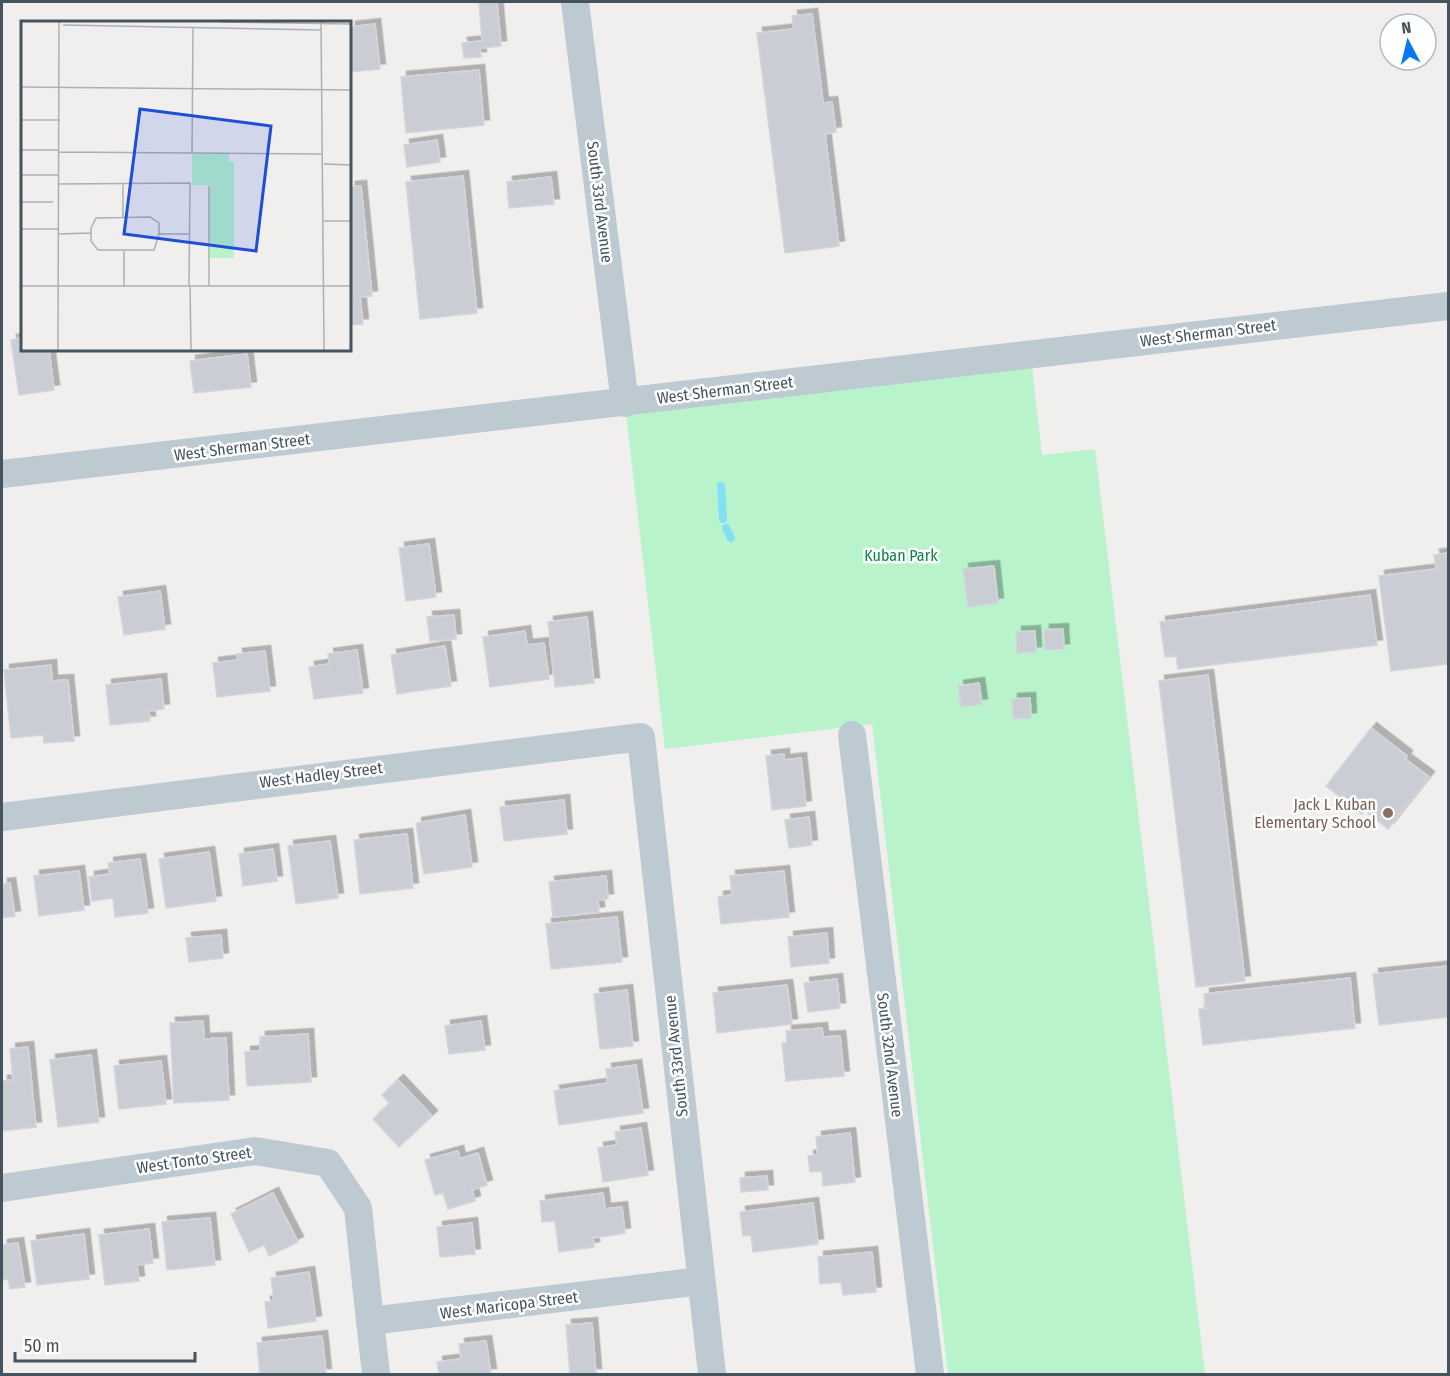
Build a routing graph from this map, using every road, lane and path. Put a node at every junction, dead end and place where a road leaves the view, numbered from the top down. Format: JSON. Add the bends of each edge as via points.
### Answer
{"nodes":[{"id":1,"x":574,"y":2,"type":"edge"},
{"id":2,"x":1449,"y":306,"type":"edge"},
{"id":3,"x":626,"y":403,"type":"junction"},
{"id":4,"x":2,"y":474,"type":"edge"},
{"id":5,"x":852,"y":735,"type":"dead end"},
{"id":6,"x":641,"y":737,"type":"joint"},
{"id":7,"x":2,"y":817,"type":"edge"},
{"id":8,"x":2,"y":1188,"type":"edge"},
{"id":9,"x":701,"y":1281,"type":"junction"},
{"id":10,"x":370,"y":1320,"type":"junction"},
{"id":11,"x":376,"y":1374,"type":"edge"},
{"id":12,"x":712,"y":1374,"type":"edge"},
{"id":13,"x":930,"y":1374,"type":"edge"}],
"edges":[{"from":1,"to":3,"type":"street","name":"South 33rd Avenue"},
{"from":2,"to":3,"type":"street","name":"West Sherman Street"},
{"from":3,"to":4,"type":"street","name":"West Sherman Street"},
{"from":5,"to":13,"type":"street","name":"South 32nd Avenue"},
{"from":6,"to":7,"type":"street","name":"West Hadley Street"},
{"from":6,"to":9,"type":"street","name":"South 33rd Avenue"},
{"from":8,"to":10,"type":"street","name":"West Tonto Street","via":[[255,1151],[328,1163],[358,1208]]},
{"from":9,"to":10,"type":"street","name":"West Maricopa Street"},
{"from":9,"to":12,"type":"street","name":"South 33rd Avenue"},
{"from":10,"to":11,"type":"street"}]}
